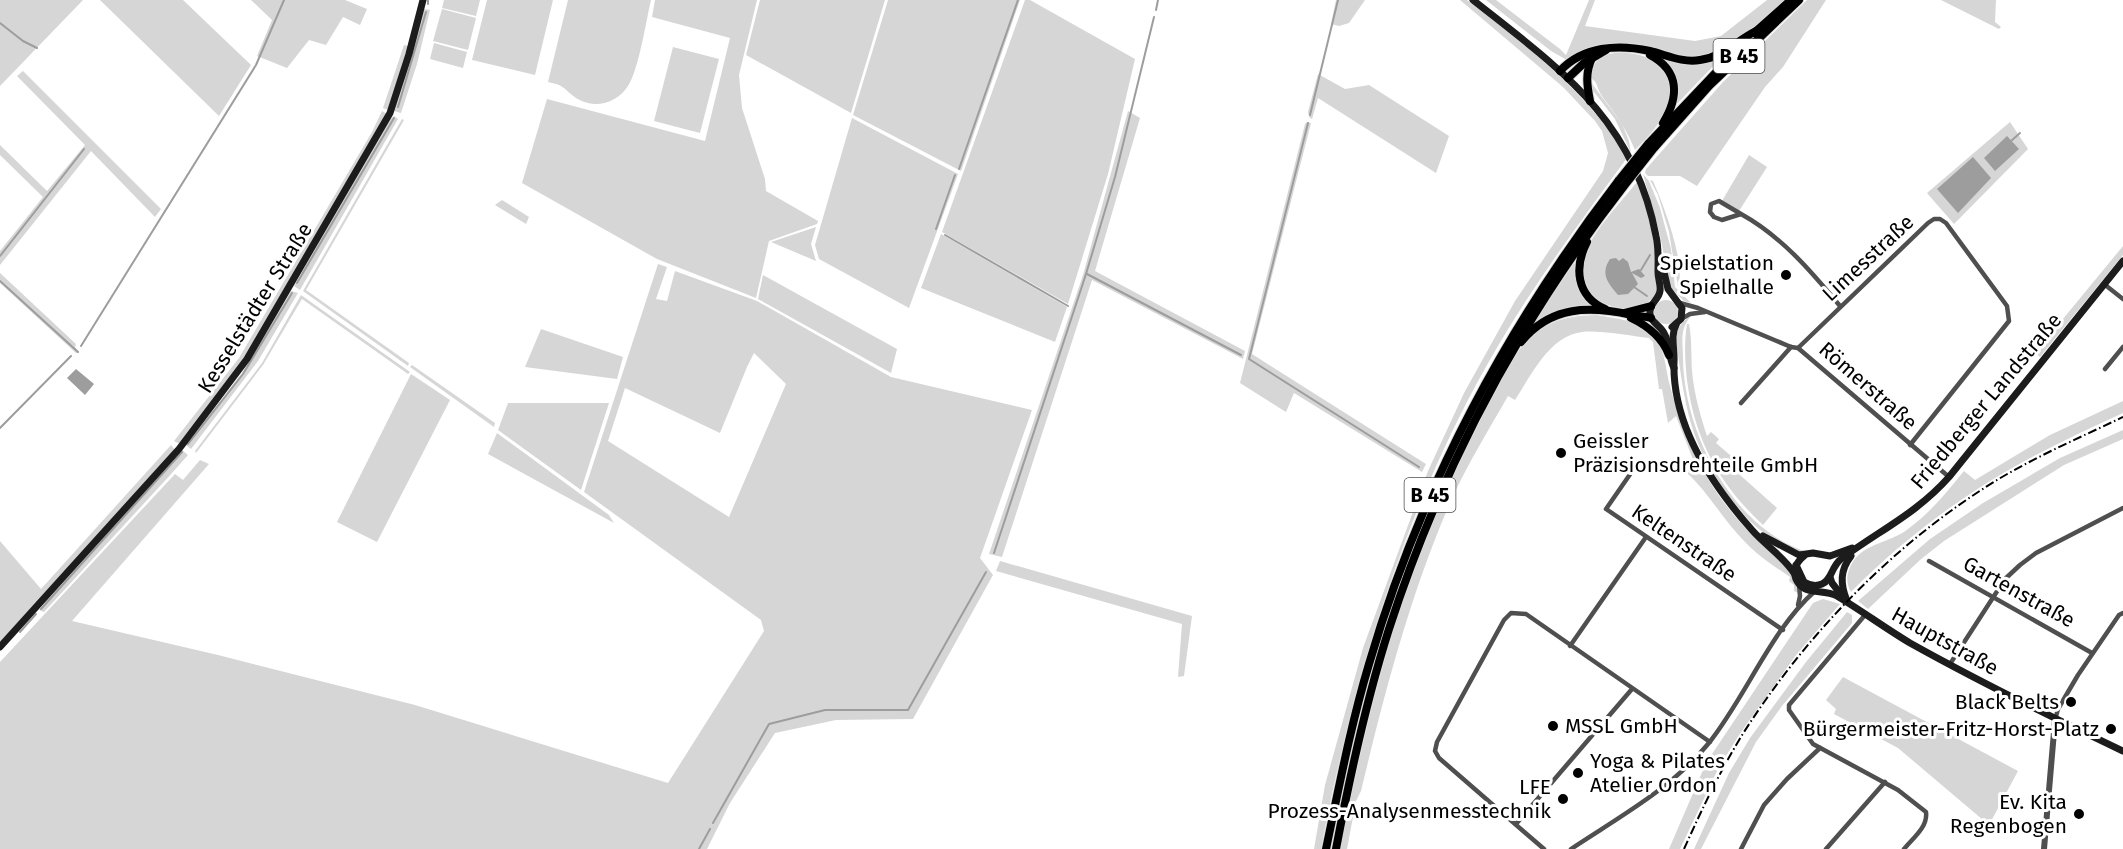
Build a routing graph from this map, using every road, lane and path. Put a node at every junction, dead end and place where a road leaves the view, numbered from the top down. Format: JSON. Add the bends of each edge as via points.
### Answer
{"nodes":[{"id":1,"x":423,"y":0,"type":"edge"},
{"id":2,"x":1473,"y":0,"type":"edge"},
{"id":3,"x":1791,"y":0,"type":"edge"},
{"id":4,"x":1799,"y":0,"type":"edge"},
{"id":5,"x":1756,"y":31,"type":"junction"},
{"id":6,"x":1610,"y":48,"type":"junction"},
{"id":7,"x":1639,"y":50,"type":"junction"},
{"id":8,"x":1593,"y":58,"type":"junction"},
{"id":9,"x":1560,"y":71,"type":"junction"},
{"id":10,"x":1568,"y":78,"type":"junction"},
{"id":11,"x":1590,"y":101,"type":"junction"},
{"id":12,"x":1651,"y":146,"type":"junction"},
{"id":13,"x":1621,"y":183,"type":"junction"},
{"id":14,"x":1741,"y":214,"type":"junction"},
{"id":15,"x":1593,"y":226,"type":"junction"},
{"id":16,"x":2123,"y":261,"type":"edge"},
{"id":17,"x":1660,"y":262,"type":"junction"},
{"id":18,"x":2104,"y":284,"type":"junction"},
{"id":19,"x":2123,"y":299,"type":"edge"},
{"id":20,"x":1678,"y":302,"type":"junction"},
{"id":21,"x":1654,"y":303,"type":"junction"},
{"id":22,"x":1840,"y":306,"type":"junction"},
{"id":23,"x":1619,"y":312,"type":"junction"},
{"id":24,"x":1707,"y":312,"type":"junction"},
{"id":25,"x":1651,"y":318,"type":"junction"},
{"id":26,"x":1678,"y":322,"type":"junction"},
{"id":27,"x":1660,"y":327,"type":"junction"},
{"id":28,"x":1791,"y":347,"type":"junction"},
{"id":29,"x":2123,"y":347,"type":"edge"},
{"id":30,"x":1798,"y":348,"type":"junction"},
{"id":31,"x":1669,"y":355,"type":"junction"},
{"id":32,"x":1510,"y":356,"type":"junction"},
{"id":33,"x":1674,"y":368,"type":"junction"},
{"id":34,"x":2105,"y":369,"type":"dead end"},
{"id":35,"x":1741,"y":403,"type":"dead end"},
{"id":36,"x":1910,"y":445,"type":"junction"},
{"id":37,"x":1633,"y":470,"type":"dead end"},
{"id":38,"x":1949,"y":477,"type":"junction"},
{"id":39,"x":2123,"y":508,"type":"edge"},
{"id":40,"x":1747,"y":525,"type":"junction"},
{"id":41,"x":1646,"y":537,"type":"junction"},
{"id":42,"x":1860,"y":545,"type":"junction"},
{"id":43,"x":1804,"y":556,"type":"junction"},
{"id":44,"x":1823,"y":556,"type":"junction"},
{"id":45,"x":1929,"y":561,"type":"dead end"},
{"id":46,"x":1795,"y":569,"type":"junction"},
{"id":47,"x":1830,"y":574,"type":"junction"},
{"id":48,"x":1822,"y":584,"type":"junction"},
{"id":49,"x":1799,"y":585,"type":"junction"},
{"id":50,"x":1814,"y":591,"type":"junction"},
{"id":51,"x":1993,"y":596,"type":"junction"},
{"id":52,"x":1849,"y":602,"type":"junction"},
{"id":53,"x":1794,"y":613,"type":"junction"},
{"id":54,"x":2123,"y":613,"type":"edge"},
{"id":55,"x":1865,"y":615,"type":"junction"},
{"id":56,"x":1783,"y":630,"type":"junction"},
{"id":57,"x":1570,"y":646,"type":"junction"},
{"id":58,"x":0,"y":647,"type":"edge"},
{"id":59,"x":2092,"y":653,"type":"junction"},
{"id":60,"x":1950,"y":664,"type":"junction"},
{"id":61,"x":1632,"y":688,"type":"junction"},
{"id":62,"x":2055,"y":720,"type":"junction"},
{"id":63,"x":1710,"y":742,"type":"junction"},
{"id":64,"x":1820,"y":748,"type":"junction"},
{"id":65,"x":2123,"y":751,"type":"edge"},
{"id":66,"x":1886,"y":783,"type":"junction"},
{"id":67,"x":1516,"y":824,"type":"junction"},
{"id":68,"x":1326,"y":849,"type":"edge"},
{"id":69,"x":1336,"y":849,"type":"edge"},
{"id":70,"x":1544,"y":849,"type":"edge"},
{"id":71,"x":1571,"y":849,"type":"edge"},
{"id":72,"x":1741,"y":849,"type":"edge"},
{"id":73,"x":1826,"y":849,"type":"edge"},
{"id":74,"x":1904,"y":849,"type":"edge"},
{"id":75,"x":2044,"y":849,"type":"edge"}],
"edges":[{"from":1,"to":58,"type":"main road","name":"Kesselstädter Straße","via":[[390,113],[252,352],[179,449]]},
{"from":2,"to":9,"type":"main road"},
{"from":3,"to":5,"type":"highway","number":"B 45"},
{"from":4,"to":12,"type":"highway","number":"B 45"},
{"from":5,"to":7,"type":"highway","via":[[1725,52],[1701,60]]},
{"from":5,"to":12,"type":"highway","number":"B 45"},
{"from":6,"to":7,"type":"highway"},
{"from":6,"to":8,"type":"highway"},
{"from":6,"to":9,"type":"highway","via":[[1585,53]]},
{"from":7,"to":12,"type":"highway","via":[[1666,67],[1674,92],[1670,111]]},
{"from":8,"to":10,"type":"highway"},
{"from":8,"to":11,"type":"highway","via":[[1587,78]]},
{"from":9,"to":10,"type":"main road"},
{"from":10,"to":11,"type":"main road"},
{"from":11,"to":17,"type":"main road","via":[[1617,133],[1640,180]]},
{"from":12,"to":13,"type":"highway","number":"B 45","bridge":true},
{"from":13,"to":15,"type":"highway","number":"B 45"},
{"from":13,"to":68,"type":"highway","number":"B 45","via":[[1560,260],[1509,340],[1432,491],[1369,664]]},
{"from":14,"to":14,"type":"street","via":[[1722,220],[1710,212],[1712,204],[1719,201]]},
{"from":14,"to":22,"type":"street","via":[[1796,256]]},
{"from":15,"to":23,"type":"highway","via":[[1579,264],[1580,281],[1594,303]]},
{"from":15,"to":32,"type":"highway","number":"B 45","via":[[1535,311]]},
{"from":16,"to":18,"type":"main road","name":"Friedberger Landstraße"},
{"from":17,"to":20,"type":"main road","via":[[1668,289]]},
{"from":17,"to":21,"type":"main road","via":[[1660,292]]},
{"from":18,"to":19,"type":"street"},
{"from":18,"to":38,"type":"main road","name":"Friedberger Landstraße"},
{"from":20,"to":21,"type":"main road","via":[[1666,296]]},
{"from":20,"to":24,"type":"street","name":"Römerstraße"},
{"from":20,"to":26,"type":"main road","via":[[1682,308]]},
{"from":21,"to":23,"type":"highway"},
{"from":21,"to":25,"type":"main road"},
{"from":22,"to":30,"type":"street","name":"Limesstraße"},
{"from":22,"to":36,"type":"street","name":"Limesstraße","via":[[1928,223],[1941,219],[2007,306],[2009,321],[2005,328]]},
{"from":23,"to":25,"type":"highway"},
{"from":23,"to":31,"type":"highway","via":[[1653,331]]},
{"from":23,"to":32,"type":"highway","via":[[1578,310],[1552,316],[1534,328]]},
{"from":24,"to":26,"type":"street","via":[[1690,314]]},
{"from":24,"to":28,"type":"street","name":"Römerstraße"},
{"from":25,"to":27,"type":"main road"},
{"from":26,"to":27,"type":"main road","via":[[1671,328]]},
{"from":26,"to":33,"type":"main road","via":[[1673,333]]},
{"from":27,"to":31,"type":"main road"},
{"from":28,"to":30,"type":"street","name":"Römerstraße"},
{"from":28,"to":35,"type":"street","name":"Römerstraße"},
{"from":29,"to":34,"type":"street"},
{"from":30,"to":36,"type":"street","name":"Römerstraße"},
{"from":31,"to":33,"type":"main road"},
{"from":32,"to":69,"type":"highway","number":"B 45","via":[[1440,493],[1399,599],[1360,733]]},
{"from":33,"to":40,"type":"main road","via":[[1695,448],[1712,480]]},
{"from":36,"to":38,"type":"street","name":"Römerstraße"},
{"from":37,"to":41,"type":"street","name":"Keltenstraße","via":[[1606,509]]},
{"from":38,"to":42,"type":"main road","name":"Friedberger Landstraße","via":[[1910,514]]},
{"from":39,"to":51,"type":"street","via":[[2036,553],[2005,579]]},
{"from":40,"to":43,"type":"main road"},
{"from":40,"to":46,"type":"main road"},
{"from":41,"to":56,"type":"street","name":"Keltenstraße"},
{"from":41,"to":57,"type":"street"},
{"from":42,"to":44,"type":"main road","name":"Friedberger Landstraße"},
{"from":42,"to":47,"type":"main road","name":"Friedberger Landstraße","via":[[1836,564]]},
{"from":42,"to":52,"type":"main road","via":[[1847,561],[1842,576]]},
{"from":43,"to":44,"type":"main road","name":"Friedberger Landstraße"},
{"from":43,"to":46,"type":"main road"},
{"from":44,"to":47,"type":"main road"},
{"from":45,"to":51,"type":"street","name":"Gartenstraße"},
{"from":46,"to":48,"type":"main road","via":[[1804,582]]},
{"from":46,"to":49,"type":"main road"},
{"from":47,"to":48,"type":"main road","name":"Friedberger Landstraße"},
{"from":47,"to":52,"type":"main road","name":"Hauptstraße","via":[[1835,588]]},
{"from":48,"to":50,"type":"street","name":"Friedberger Landstraße"},
{"from":49,"to":50,"type":"main road"},
{"from":49,"to":53,"type":"street","name":"Friedberger Landstraße","via":[[1799,603]]},
{"from":50,"to":52,"type":"main road","name":"Hauptstraße","via":[[1830,592]]},
{"from":50,"to":53,"type":"street","name":"Friedberger Landstraße"},
{"from":51,"to":59,"type":"street","name":"Gartenstraße"},
{"from":51,"to":60,"type":"street"},
{"from":52,"to":55,"type":"main road","name":"Hauptstraße"},
{"from":53,"to":56,"type":"street","name":"Friedberger Landstraße"},
{"from":54,"to":59,"type":"street"},
{"from":55,"to":60,"type":"main road","name":"Hauptstraße"},
{"from":55,"to":64,"type":"street","via":[[1789,705],[1813,744]]},
{"from":56,"to":63,"type":"street","name":"Friedberger Landstraße"},
{"from":57,"to":61,"type":"street"},
{"from":57,"to":67,"type":"street","via":[[1526,614],[1511,613],[1437,742],[1435,751],[1439,758]]},
{"from":59,"to":62,"type":"street"},
{"from":60,"to":62,"type":"main road","name":"Hauptstraße"},
{"from":61,"to":63,"type":"street"},
{"from":61,"to":67,"type":"street"},
{"from":62,"to":65,"type":"main road","name":"Hauptstraße"},
{"from":62,"to":75,"type":"street"},
{"from":63,"to":71,"type":"street","name":"Friedberger Landstraße","via":[[1660,790]]},
{"from":64,"to":66,"type":"street"},
{"from":64,"to":72,"type":"street","via":[[1764,805]]},
{"from":66,"to":73,"type":"street"},
{"from":66,"to":74,"type":"street","via":[[1926,812],[1925,825]]},
{"from":67,"to":70,"type":"street"}]}
